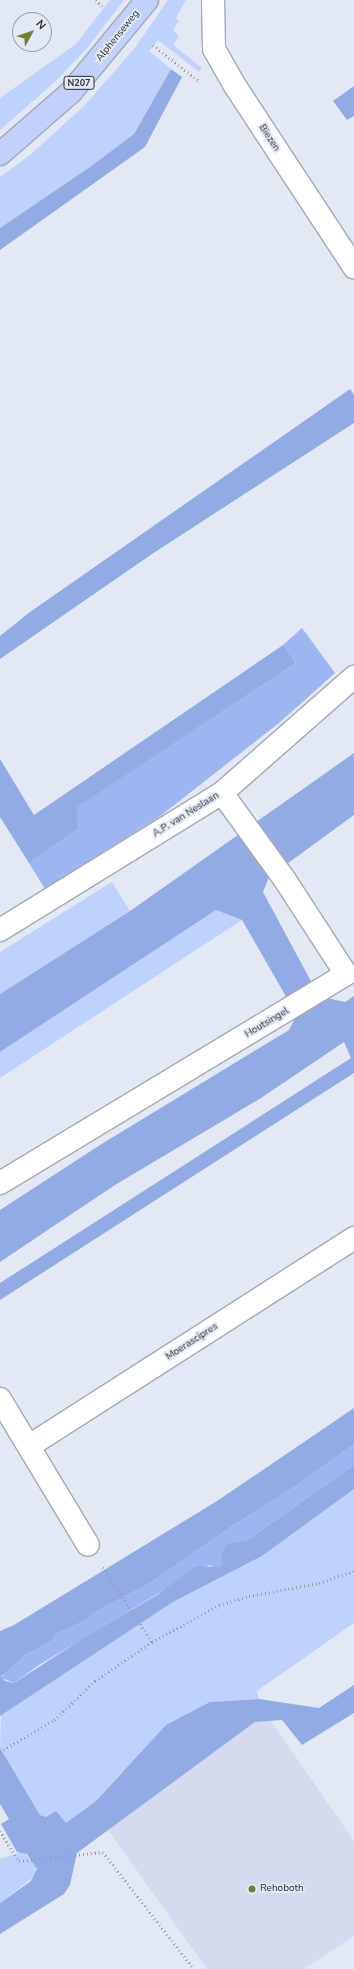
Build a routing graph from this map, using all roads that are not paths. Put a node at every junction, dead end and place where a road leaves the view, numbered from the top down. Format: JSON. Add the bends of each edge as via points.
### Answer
{"nodes":[{"id":1,"x":147,"y":0,"type":"edge"},
{"id":2,"x":212,"y":0,"type":"edge"},
{"id":3,"x":0,"y":154,"type":"edge"},
{"id":4,"x":354,"y":267,"type":"edge"},
{"id":5,"x":354,"y":677,"type":"edge"},
{"id":6,"x":222,"y":793,"type":"junction"},
{"id":7,"x":0,"y":930,"type":"edge"},
{"id":8,"x":350,"y":980,"type":"edge"},
{"id":9,"x":0,"y":1184,"type":"edge"},
{"id":10,"x":354,"y":1238,"type":"edge"},
{"id":11,"x":0,"y":1399,"type":"edge"},
{"id":12,"x":29,"y":1446,"type":"junction"},
{"id":13,"x":88,"y":1545,"type":"dead end"}],
"edges":[{"from":1,"to":3,"type":"main road","name":"Alphenseweg","number":"N207","via":[[71,92]]},
{"from":2,"to":4,"type":"street","name":"Biezen","via":[[214,49]]},
{"from":5,"to":6,"type":"street","name":"A.P. van Neslaan"},
{"from":6,"to":7,"type":"street","name":"A.P. van Neslaan"},
{"from":6,"to":8,"type":"street","name":"Houtsingel","via":[[285,880]]},
{"from":8,"to":9,"type":"street","name":"Houtsingel","via":[[326,988]]},
{"from":10,"to":12,"type":"street","name":"Moerascipres"},
{"from":11,"to":12,"type":"street"},
{"from":12,"to":13,"type":"street"}]}
